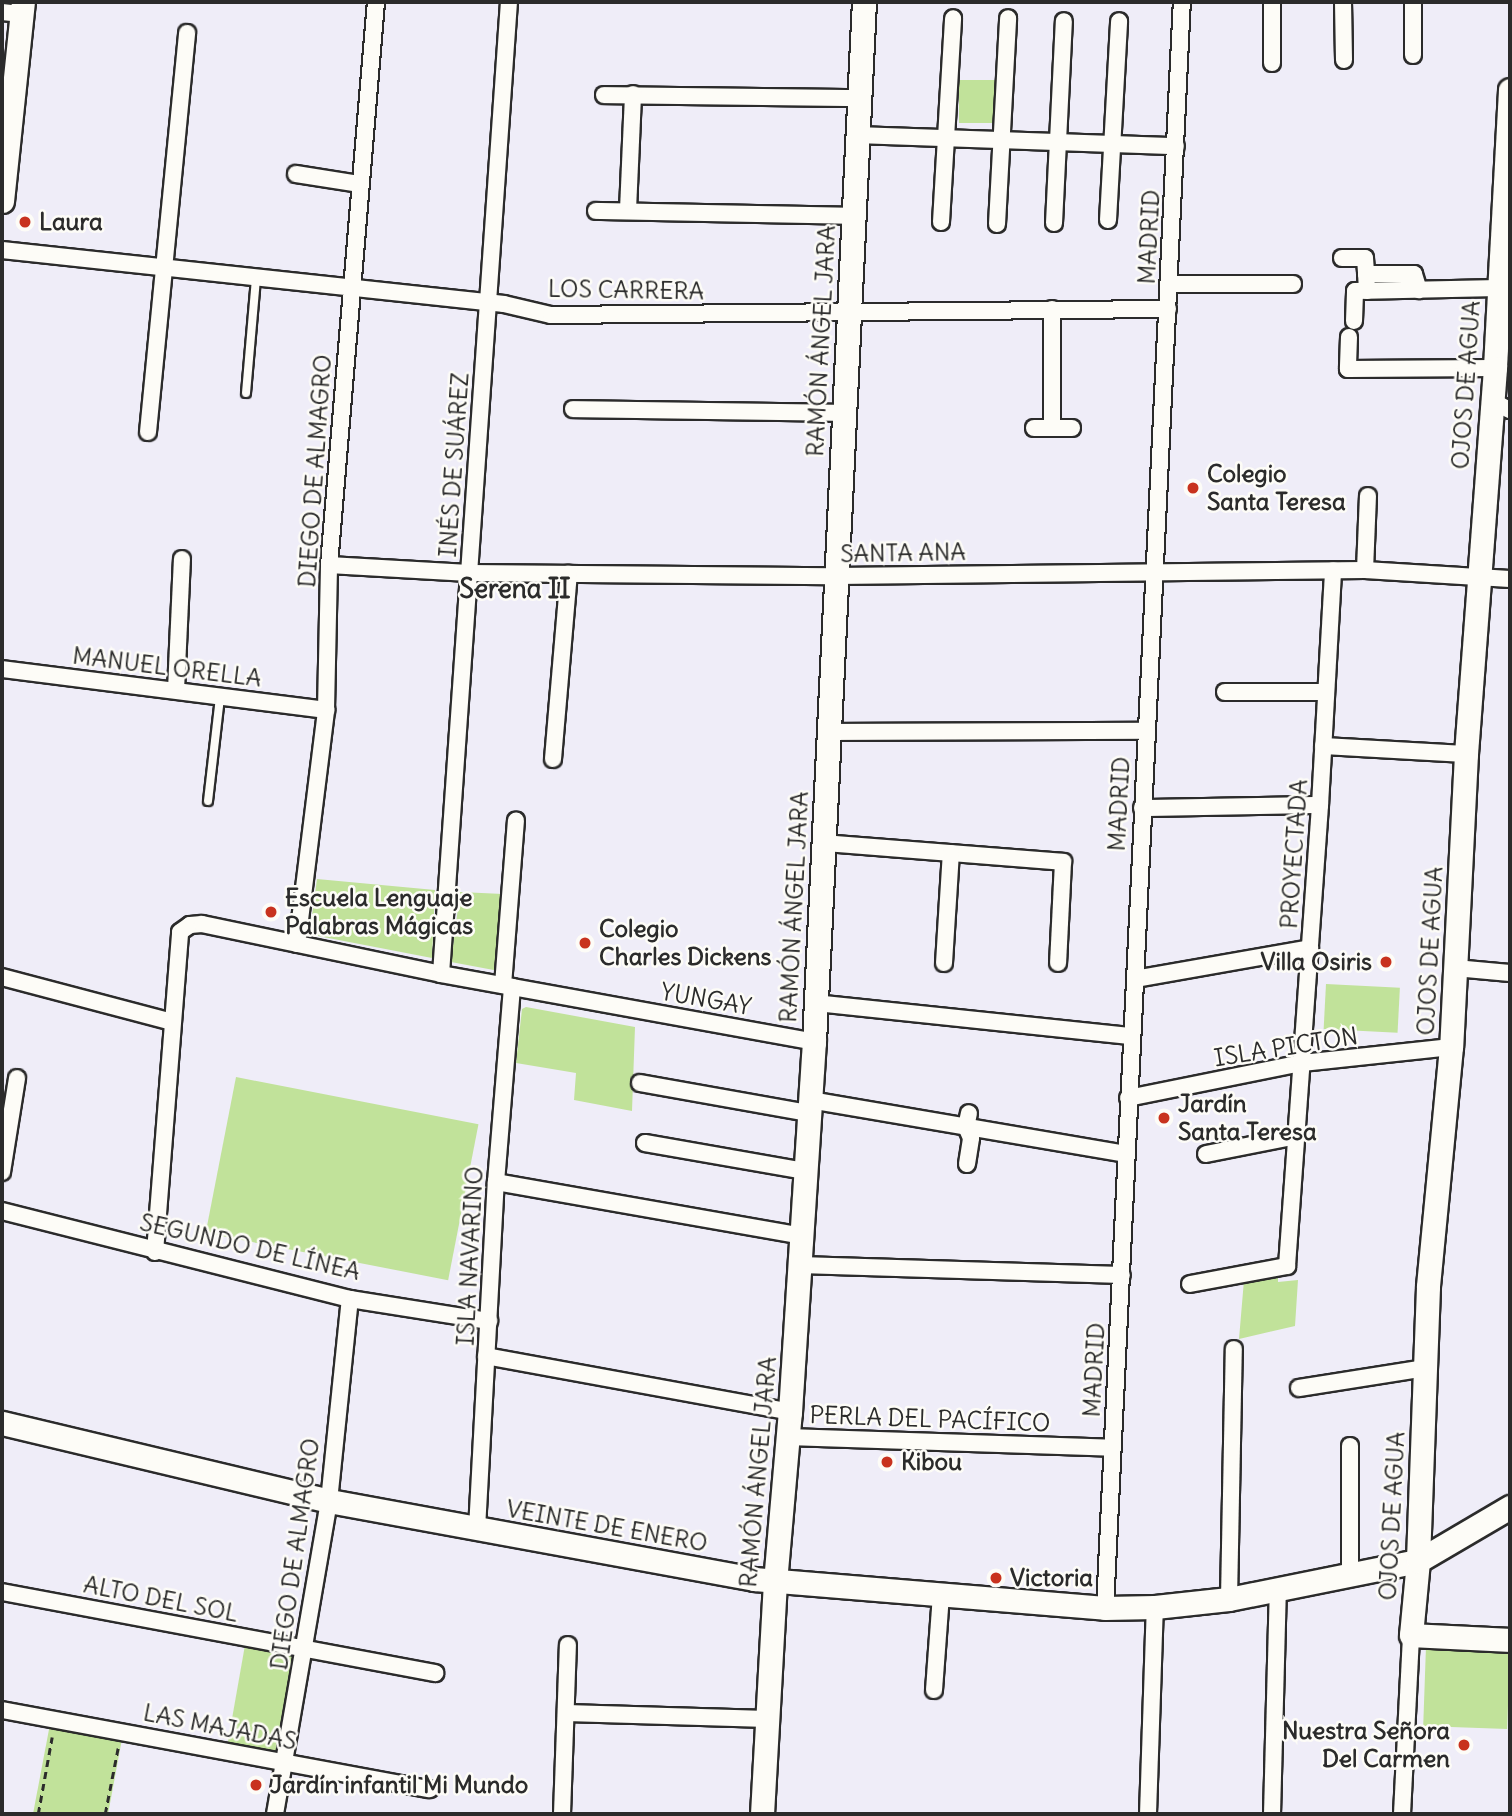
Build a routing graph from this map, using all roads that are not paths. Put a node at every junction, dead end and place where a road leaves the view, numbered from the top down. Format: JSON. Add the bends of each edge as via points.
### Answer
{"nodes":[{"id":1,"x":376,"y":2,"type":"edge"},
{"id":2,"x":509,"y":2,"type":"edge"},
{"id":3,"x":864,"y":2,"type":"edge"},
{"id":4,"x":1182,"y":2,"type":"edge"},
{"id":5,"x":1272,"y":2,"type":"edge"},
{"id":6,"x":1343,"y":2,"type":"edge"},
{"id":7,"x":1413,"y":2,"type":"edge"},
{"id":8,"x":16,"y":9,"type":"edge"},
{"id":9,"x":953,"y":18,"type":"dead end"},
{"id":10,"x":1008,"y":18,"type":"dead end"},
{"id":11,"x":1064,"y":21,"type":"dead end"},
{"id":12,"x":1119,"y":21,"type":"dead end"},
{"id":13,"x":187,"y":33,"type":"dead end"},
{"id":14,"x":1413,"y":55,"type":"dead end"},
{"id":15,"x":1344,"y":60,"type":"dead end"},
{"id":16,"x":1272,"y":63,"type":"dead end"},
{"id":17,"x":1510,"y":90,"type":"edge"},
{"id":18,"x":604,"y":94,"type":"dead end"},
{"id":19,"x":633,"y":94,"type":"junction"},
{"id":20,"x":859,"y":98,"type":"junction"},
{"id":21,"x":857,"y":135,"type":"junction"},
{"id":22,"x":948,"y":138,"type":"junction"},
{"id":23,"x":1002,"y":141,"type":"junction"},
{"id":24,"x":1057,"y":142,"type":"junction"},
{"id":25,"x":1113,"y":144,"type":"junction"},
{"id":26,"x":1176,"y":146,"type":"junction"},
{"id":27,"x":4,"y":158,"type":"edge"},
{"id":28,"x":296,"y":174,"type":"dead end"},
{"id":29,"x":360,"y":184,"type":"junction"},
{"id":30,"x":2,"y":201,"type":"edge"},
{"id":31,"x":628,"y":210,"type":"junction"},
{"id":32,"x":596,"y":211,"type":"dead end"},
{"id":33,"x":853,"y":216,"type":"junction"},
{"id":34,"x":1507,"y":218,"type":"edge"},
{"id":35,"x":1108,"y":220,"type":"dead end"},
{"id":36,"x":941,"y":222,"type":"dead end"},
{"id":37,"x":1054,"y":223,"type":"dead end"},
{"id":38,"x":997,"y":224,"type":"dead end"},
{"id":39,"x":2,"y":250,"type":"edge"},
{"id":40,"x":1342,"y":258,"type":"dead end"},
{"id":41,"x":164,"y":268,"type":"junction"},
{"id":42,"x":256,"y":279,"type":"junction"},
{"id":43,"x":1367,"y":282,"type":"junction"},
{"id":44,"x":1171,"y":284,"type":"junction"},
{"id":45,"x":1293,"y":284,"type":"dead end"},
{"id":46,"x":1499,"y":288,"type":"junction"},
{"id":47,"x":351,"y":289,"type":"junction"},
{"id":48,"x":487,"y":303,"type":"junction"},
{"id":49,"x":1052,"y":309,"type":"junction"},
{"id":50,"x":1168,"y":309,"type":"junction"},
{"id":51,"x":847,"y":314,"type":"junction"},
{"id":52,"x":1495,"y":368,"type":"junction"},
{"id":53,"x":246,"y":393,"type":"dead end"},
{"id":54,"x":1501,"y":405,"type":"edge"},
{"id":55,"x":573,"y":409,"type":"dead end"},
{"id":56,"x":843,"y":413,"type":"junction"},
{"id":57,"x":1052,"y":427,"type":"junction"},
{"id":58,"x":1034,"y":428,"type":"dead end"},
{"id":59,"x":1072,"y":428,"type":"dead end"},
{"id":60,"x":148,"y":432,"type":"dead end"},
{"id":61,"x":1368,"y":496,"type":"dead end"},
{"id":62,"x":182,"y":559,"type":"dead end"},
{"id":63,"x":329,"y":565,"type":"junction"},
{"id":64,"x":1333,"y":570,"type":"junction"},
{"id":65,"x":1365,"y":570,"type":"junction"},
{"id":66,"x":469,"y":573,"type":"junction"},
{"id":67,"x":1153,"y":573,"type":"junction"},
{"id":68,"x":569,"y":574,"type":"junction"},
{"id":69,"x":836,"y":576,"type":"junction"},
{"id":70,"x":1478,"y":578,"type":"junction"},
{"id":71,"x":1510,"y":579,"type":"edge"},
{"id":72,"x":2,"y":669,"type":"edge"},
{"id":73,"x":176,"y":690,"type":"junction"},
{"id":74,"x":1325,"y":691,"type":"junction"},
{"id":75,"x":1225,"y":692,"type":"dead end"},
{"id":76,"x":220,"y":698,"type":"junction"},
{"id":77,"x":326,"y":710,"type":"junction"},
{"id":78,"x":1146,"y":731,"type":"junction"},
{"id":79,"x":829,"y":732,"type":"junction"},
{"id":80,"x":1323,"y":746,"type":"junction"},
{"id":81,"x":1466,"y":754,"type":"junction"},
{"id":82,"x":553,"y":760,"type":"dead end"},
{"id":83,"x":208,"y":801,"type":"dead end"},
{"id":84,"x":1320,"y":806,"type":"junction"},
{"id":85,"x":1142,"y":808,"type":"junction"},
{"id":86,"x":516,"y":821,"type":"dead end"},
{"id":87,"x":824,"y":844,"type":"junction"},
{"id":88,"x":951,"y":853,"type":"junction"},
{"id":89,"x":298,"y":944,"type":"junction"},
{"id":90,"x":1310,"y":948,"type":"junction"},
{"id":91,"x":944,"y":963,"type":"dead end"},
{"id":92,"x":1058,"y":963,"type":"dead end"},
{"id":93,"x":1455,"y":968,"type":"junction"},
{"id":94,"x":1510,"y":973,"type":"edge"},
{"id":95,"x":441,"y":974,"type":"junction"},
{"id":96,"x":2,"y":977,"type":"edge"},
{"id":97,"x":1135,"y":979,"type":"junction"},
{"id":98,"x":508,"y":986,"type":"junction"},
{"id":99,"x":815,"y":1003,"type":"junction"},
{"id":100,"x":172,"y":1022,"type":"junction"},
{"id":101,"x":1131,"y":1036,"type":"junction"},
{"id":102,"x":814,"y":1042,"type":"junction"},
{"id":103,"x":1451,"y":1047,"type":"junction"},
{"id":104,"x":1303,"y":1063,"type":"junction"},
{"id":105,"x":17,"y":1078,"type":"dead end"},
{"id":106,"x":640,"y":1083,"type":"dead end"},
{"id":107,"x":1128,"y":1098,"type":"junction"},
{"id":108,"x":810,"y":1107,"type":"junction"},
{"id":109,"x":967,"y":1120,"type":"junction"},
{"id":110,"x":1297,"y":1136,"type":"junction"},
{"id":111,"x":645,"y":1143,"type":"dead end"},
{"id":112,"x":1125,"y":1154,"type":"junction"},
{"id":113,"x":1206,"y":1154,"type":"dead end"},
{"id":114,"x":967,"y":1164,"type":"dead end"},
{"id":115,"x":806,"y":1171,"type":"junction"},
{"id":116,"x":2,"y":1172,"type":"edge"},
{"id":117,"x":496,"y":1182,"type":"junction"},
{"id":118,"x":2,"y":1211,"type":"edge"},
{"id":119,"x":802,"y":1236,"type":"junction"},
{"id":120,"x":155,"y":1252,"type":"junction"},
{"id":121,"x":800,"y":1265,"type":"junction"},
{"id":122,"x":1122,"y":1275,"type":"junction"},
{"id":123,"x":1190,"y":1284,"type":"dead end"},
{"id":124,"x":350,"y":1299,"type":"junction"},
{"id":125,"x":489,"y":1321,"type":"junction"},
{"id":126,"x":1234,"y":1349,"type":"dead end"},
{"id":127,"x":486,"y":1356,"type":"junction"},
{"id":128,"x":1425,"y":1368,"type":"junction"},
{"id":129,"x":1300,"y":1388,"type":"dead end"},
{"id":130,"x":790,"y":1412,"type":"junction"},
{"id":131,"x":2,"y":1423,"type":"edge"},
{"id":132,"x":788,"y":1437,"type":"junction"},
{"id":133,"x":1350,"y":1446,"type":"dead end"},
{"id":134,"x":1112,"y":1448,"type":"junction"},
{"id":135,"x":329,"y":1501,"type":"junction"},
{"id":136,"x":1510,"y":1507,"type":"edge"},
{"id":137,"x":477,"y":1529,"type":"junction"},
{"id":138,"x":1418,"y":1561,"type":"junction"},
{"id":139,"x":1350,"y":1573,"type":"junction"},
{"id":140,"x":775,"y":1582,"type":"junction"},
{"id":141,"x":1278,"y":1589,"type":"junction"},
{"id":142,"x":2,"y":1592,"type":"edge"},
{"id":143,"x":941,"y":1594,"type":"junction"},
{"id":144,"x":1229,"y":1598,"type":"junction"},
{"id":145,"x":1156,"y":1607,"type":"junction"},
{"id":146,"x":1105,"y":1608,"type":"junction"},
{"id":147,"x":1411,"y":1635,"type":"junction"},
{"id":148,"x":1510,"y":1640,"type":"edge"},
{"id":149,"x":568,"y":1645,"type":"dead end"},
{"id":150,"x":304,"y":1649,"type":"junction"},
{"id":151,"x":436,"y":1673,"type":"dead end"},
{"id":152,"x":934,"y":1690,"type":"dead end"},
{"id":153,"x":2,"y":1710,"type":"edge"},
{"id":154,"x":566,"y":1713,"type":"junction"},
{"id":155,"x":768,"y":1719,"type":"junction"},
{"id":156,"x":286,"y":1762,"type":"junction"},
{"id":157,"x":430,"y":1788,"type":"dead end"},
{"id":158,"x":275,"y":1814,"type":"edge"},
{"id":159,"x":562,"y":1814,"type":"edge"},
{"id":160,"x":762,"y":1814,"type":"edge"},
{"id":161,"x":1148,"y":1814,"type":"edge"},
{"id":162,"x":1272,"y":1814,"type":"edge"},
{"id":163,"x":1402,"y":1814,"type":"edge"}],
"edges":[{"from":1,"to":29,"type":"street","name":"DIEGO DE ALMAGRO"},
{"from":2,"to":48,"type":"street","name":"INÉS DE SUÁREZ"},
{"from":3,"to":20,"type":"street","name":"RAMÓN ÁNGEL JARA"},
{"from":4,"to":26,"type":"street","name":"MADRID"},
{"from":5,"to":16,"type":"street"},
{"from":6,"to":15,"type":"street"},
{"from":7,"to":14,"type":"street"},
{"from":8,"to":27,"type":"street"},
{"from":9,"to":22,"type":"street"},
{"from":10,"to":23,"type":"street"},
{"from":11,"to":24,"type":"street"},
{"from":12,"to":25,"type":"street"},
{"from":13,"to":41,"type":"street"},
{"from":17,"to":34,"type":"street","name":"OJOS DE AGUA"},
{"from":18,"to":19,"type":"street"},
{"from":19,"to":20,"type":"street"},
{"from":19,"to":31,"type":"street"},
{"from":20,"to":21,"type":"street","name":"RAMÓN ÁNGEL JARA"},
{"from":21,"to":22,"type":"street"},
{"from":21,"to":33,"type":"street","name":"RAMÓN ÁNGEL JARA"},
{"from":22,"to":23,"type":"street"},
{"from":22,"to":36,"type":"street"},
{"from":23,"to":24,"type":"street"},
{"from":23,"to":38,"type":"street"},
{"from":24,"to":25,"type":"street"},
{"from":24,"to":37,"type":"street"},
{"from":25,"to":26,"type":"street"},
{"from":25,"to":35,"type":"street"},
{"from":26,"to":44,"type":"street","name":"MADRID"},
{"from":27,"to":30,"type":"street"},
{"from":28,"to":29,"type":"street"},
{"from":29,"to":47,"type":"street","name":"DIEGO DE ALMAGRO"},
{"from":31,"to":32,"type":"street"},
{"from":31,"to":33,"type":"street"},
{"from":33,"to":51,"type":"street","name":"RAMÓN ÁNGEL JARA"},
{"from":34,"to":46,"type":"street","name":"OJOS DE AGUA"},
{"from":39,"to":41,"type":"street","name":"LOS CARRERA"},
{"from":40,"to":43,"type":"street","via":[[1365,258]]},
{"from":41,"to":42,"type":"street","name":"LOS CARRERA"},
{"from":41,"to":60,"type":"street"},
{"from":42,"to":47,"type":"street","name":"LOS CARRERA"},
{"from":42,"to":53,"type":"lane"},
{"from":43,"to":46,"type":"street","via":[[1419,290]]},
{"from":43,"to":52,"type":"street","via":[[1355,291],[1348,369]]},
{"from":44,"to":45,"type":"street"},
{"from":44,"to":50,"type":"street","name":"MADRID"},
{"from":46,"to":52,"type":"street","name":"OJOS DE AGUA"},
{"from":47,"to":48,"type":"street","name":"LOS CARRERA"},
{"from":47,"to":63,"type":"street","name":"DIEGO DE ALMAGRO"},
{"from":48,"to":51,"type":"street","name":"LOS CARRERA","via":[[551,315]]},
{"from":48,"to":66,"type":"street","name":"INÉS DE SUÁREZ"},
{"from":49,"to":50,"type":"street","name":"LOS CARRERA"},
{"from":49,"to":51,"type":"street","name":"LOS CARRERA"},
{"from":49,"to":57,"type":"street"},
{"from":50,"to":67,"type":"street","name":"MADRID"},
{"from":51,"to":56,"type":"street","name":"RAMÓN ÁNGEL JARA"},
{"from":52,"to":54,"type":"street","name":"OJOS DE AGUA"},
{"from":54,"to":70,"type":"street","name":"OJOS DE AGUA"},
{"from":55,"to":56,"type":"street"},
{"from":56,"to":69,"type":"street","name":"RAMÓN ÁNGEL JARA"},
{"from":57,"to":58,"type":"street"},
{"from":57,"to":59,"type":"street"},
{"from":61,"to":65,"type":"street"},
{"from":62,"to":73,"type":"street"},
{"from":63,"to":66,"type":"street","name":"SANTA ANA"},
{"from":63,"to":77,"type":"street","name":"DIEGO DE ALMAGRO"},
{"from":64,"to":65,"type":"street","name":"SANTA ANA"},
{"from":64,"to":67,"type":"street","name":"SANTA ANA"},
{"from":64,"to":74,"type":"street","name":"PROYECTADA"},
{"from":65,"to":70,"type":"street","name":"SANTA ANA"},
{"from":66,"to":68,"type":"street","name":"SANTA ANA"},
{"from":66,"to":95,"type":"street","name":"INÉS DE SUÁREZ"},
{"from":67,"to":69,"type":"street","name":"SANTA ANA"},
{"from":67,"to":78,"type":"street","name":"MADRID"},
{"from":68,"to":69,"type":"street","name":"SANTA ANA"},
{"from":68,"to":82,"type":"street"},
{"from":69,"to":79,"type":"street","name":"RAMÓN ÁNGEL JARA"},
{"from":70,"to":71,"type":"street","name":"SANTA ANA"},
{"from":70,"to":81,"type":"street","name":"OJOS DE AGUA"},
{"from":72,"to":73,"type":"street","name":"MANUEL ORELLA"},
{"from":73,"to":76,"type":"street","name":"MANUEL ORELLA"},
{"from":74,"to":75,"type":"street"},
{"from":74,"to":80,"type":"street","name":"PROYECTADA"},
{"from":76,"to":77,"type":"street","name":"MANUEL ORELLA"},
{"from":76,"to":83,"type":"lane"},
{"from":77,"to":89,"type":"street","name":"DIEGO DE ALMAGRO"},
{"from":78,"to":79,"type":"street"},
{"from":78,"to":85,"type":"street","name":"MADRID"},
{"from":79,"to":87,"type":"street","name":"RAMÓN ÁNGEL JARA"},
{"from":80,"to":81,"type":"street"},
{"from":80,"to":84,"type":"street","name":"PROYECTADA"},
{"from":81,"to":93,"type":"street","name":"OJOS DE AGUA"},
{"from":84,"to":85,"type":"street"},
{"from":84,"to":90,"type":"street","name":"PROYECTADA"},
{"from":85,"to":97,"type":"street","name":"MADRID"},
{"from":86,"to":98,"type":"street","name":"ISLA NAVARINO"},
{"from":87,"to":88,"type":"street"},
{"from":87,"to":99,"type":"street","name":"RAMÓN ÁNGEL JARA"},
{"from":88,"to":91,"type":"street"},
{"from":88,"to":92,"type":"street","via":[[1063,862]]},
{"from":89,"to":95,"type":"street","name":"YUNGAY"},
{"from":89,"to":100,"type":"street","name":"YUNGAY","via":[[190,925],[180,932]]},
{"from":90,"to":97,"type":"street"},
{"from":90,"to":104,"type":"street","name":"PROYECTADA"},
{"from":93,"to":94,"type":"street"},
{"from":93,"to":103,"type":"street","name":"OJOS DE AGUA"},
{"from":95,"to":98,"type":"street","name":"YUNGAY"},
{"from":96,"to":100,"type":"street"},
{"from":97,"to":101,"type":"street","name":"MADRID"},
{"from":98,"to":102,"type":"street","name":"YUNGAY"},
{"from":98,"to":117,"type":"street","name":"ISLA NAVARINO"},
{"from":99,"to":101,"type":"street"},
{"from":99,"to":102,"type":"street","name":"RAMÓN ÁNGEL JARA"},
{"from":100,"to":120,"type":"street"},
{"from":101,"to":107,"type":"street","name":"MADRID"},
{"from":102,"to":108,"type":"street","name":"RAMÓN ÁNGEL JARA"},
{"from":103,"to":104,"type":"street","name":"ISLA PICTON"},
{"from":103,"to":128,"type":"street","name":"OJOS DE AGUA","via":[[1428,1287]]},
{"from":104,"to":107,"type":"street","name":"ISLA PICTON"},
{"from":104,"to":110,"type":"street","name":"PROYECTADA"},
{"from":105,"to":116,"type":"street"},
{"from":106,"to":108,"type":"street"},
{"from":107,"to":112,"type":"street","name":"MADRID"},
{"from":108,"to":109,"type":"street"},
{"from":108,"to":115,"type":"street","name":"RAMÓN ÁNGEL JARA"},
{"from":109,"to":112,"type":"street"},
{"from":109,"to":114,"type":"street","via":[[971,1138]]},
{"from":110,"to":113,"type":"street"},
{"from":110,"to":123,"type":"street","name":"PROYECTADA","via":[[1287,1266]]},
{"from":111,"to":115,"type":"street"},
{"from":112,"to":122,"type":"street","name":"MADRID"},
{"from":115,"to":119,"type":"street","name":"RAMÓN ÁNGEL JARA"},
{"from":117,"to":119,"type":"street"},
{"from":117,"to":125,"type":"street","name":"ISLA NAVARINO"},
{"from":118,"to":120,"type":"street","name":"SEGUNDO DE LÍNEA"},
{"from":119,"to":121,"type":"street","name":"RAMÓN ÁNGEL JARA"},
{"from":120,"to":124,"type":"street","name":"SEGUNDO DE LÍNEA"},
{"from":121,"to":122,"type":"street"},
{"from":121,"to":130,"type":"street","name":"RAMÓN ÁNGEL JARA"},
{"from":122,"to":134,"type":"street","name":"MADRID"},
{"from":124,"to":125,"type":"street","name":"SEGUNDO DE LÍNEA"},
{"from":124,"to":135,"type":"street","name":"DIEGO DE ALMAGRO"},
{"from":125,"to":127,"type":"street","name":"ISLA NAVARINO"},
{"from":126,"to":144,"type":"street"},
{"from":127,"to":130,"type":"street"},
{"from":127,"to":137,"type":"street","name":"ISLA NAVARINO"},
{"from":128,"to":129,"type":"street"},
{"from":128,"to":138,"type":"street","name":"OJOS DE AGUA"},
{"from":130,"to":132,"type":"street","name":"RAMÓN ÁNGEL JARA"},
{"from":131,"to":135,"type":"street","name":"VEINTE DE ENERO"},
{"from":132,"to":134,"type":"street","name":"PERLA DEL PACÍFICO"},
{"from":132,"to":140,"type":"street","name":"RAMÓN ÁNGEL JARA"},
{"from":133,"to":139,"type":"street"},
{"from":134,"to":146,"type":"street","name":"MADRID"},
{"from":135,"to":137,"type":"street","name":"VEINTE DE ENERO"},
{"from":135,"to":150,"type":"street","name":"DIEGO DE ALMAGRO"},
{"from":136,"to":138,"type":"street"},
{"from":137,"to":140,"type":"street","name":"VEINTE DE ENERO"},
{"from":138,"to":139,"type":"street","name":"VEINTE DE ENERO"},
{"from":138,"to":147,"type":"street","name":"OJOS DE AGUA"},
{"from":139,"to":141,"type":"street","name":"VEINTE DE ENERO"},
{"from":140,"to":143,"type":"street","name":"VEINTE DE ENERO"},
{"from":140,"to":155,"type":"street","name":"RAMÓN ÁNGEL JARA"},
{"from":141,"to":144,"type":"street","name":"VEINTE DE ENERO"},
{"from":141,"to":162,"type":"street"},
{"from":142,"to":150,"type":"street","name":"ALTO DEL SOL"},
{"from":143,"to":146,"type":"street","name":"VEINTE DE ENERO"},
{"from":143,"to":152,"type":"street"},
{"from":144,"to":145,"type":"street","name":"VEINTE DE ENERO"},
{"from":145,"to":146,"type":"street","name":"VEINTE DE ENERO"},
{"from":145,"to":161,"type":"street"},
{"from":147,"to":148,"type":"street"},
{"from":147,"to":163,"type":"street","name":"OJOS DE AGUA"},
{"from":149,"to":154,"type":"street"},
{"from":150,"to":151,"type":"street","name":"ALTO DEL SOL"},
{"from":150,"to":156,"type":"street","name":"DIEGO DE ALMAGRO"},
{"from":153,"to":156,"type":"street","name":"LAS MAJADAS"},
{"from":154,"to":155,"type":"street"},
{"from":154,"to":159,"type":"street"},
{"from":155,"to":160,"type":"street","name":"RAMÓN ÁNGEL JARA"},
{"from":156,"to":157,"type":"street","name":"LAS MAJADAS"},
{"from":156,"to":158,"type":"street","name":"DIEGO DE ALMAGRO"}]}
